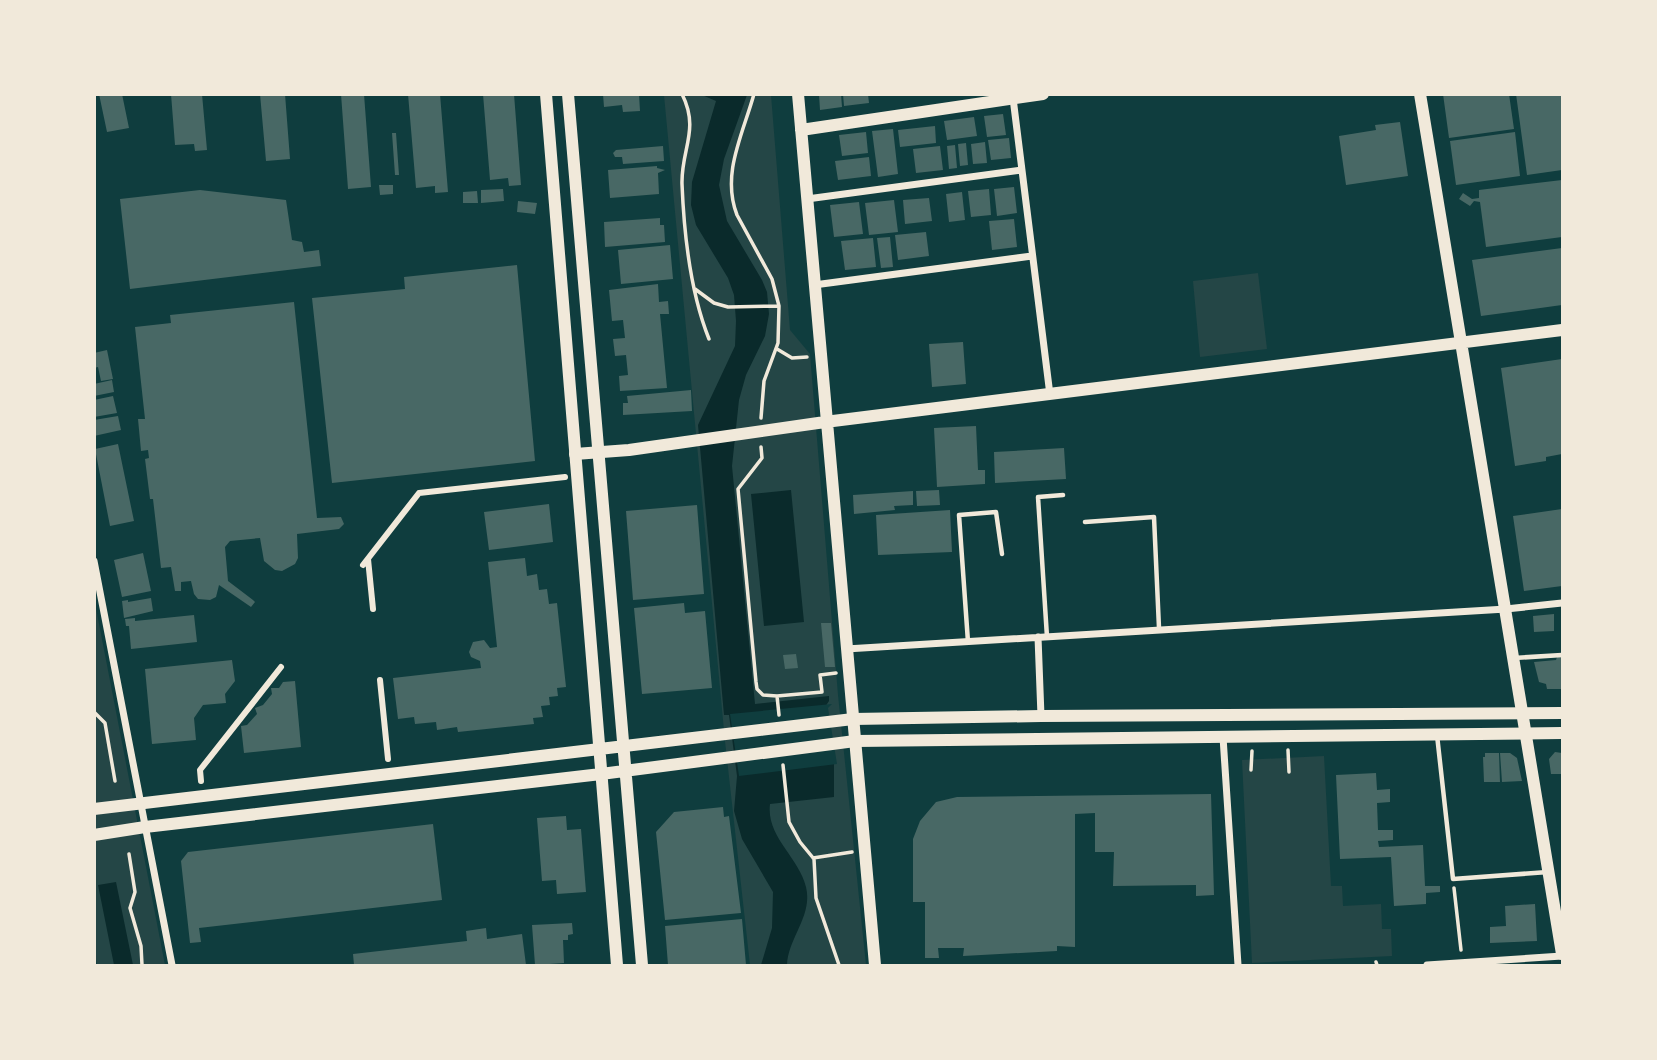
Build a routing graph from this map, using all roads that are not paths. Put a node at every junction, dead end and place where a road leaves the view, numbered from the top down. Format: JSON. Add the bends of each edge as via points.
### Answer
{"nodes":[{"id":1,"x":546,"y":94,"type":"edge"},
{"id":2,"x":568,"y":94,"type":"edge"},
{"id":3,"x":798,"y":94,"type":"edge"},
{"id":4,"x":1042,"y":94,"type":"edge"},
{"id":5,"x":1420,"y":94,"type":"edge"},
{"id":6,"x":1013,"y":99,"type":"junction"},
{"id":7,"x":801,"y":130,"type":"junction"},
{"id":8,"x":1022,"y":170,"type":"junction"},
{"id":9,"x":807,"y":199,"type":"junction"},
{"id":10,"x":1032,"y":256,"type":"junction"},
{"id":11,"x":814,"y":285,"type":"junction"},
{"id":12,"x":1563,"y":330,"type":"edge"},
{"id":13,"x":1460,"y":342,"type":"junction"},
{"id":14,"x":1050,"y":395,"type":"junction"},
{"id":15,"x":825,"y":422,"type":"junction"},
{"id":16,"x":599,"y":452,"type":"junction"},
{"id":17,"x":575,"y":454,"type":"junction"},
{"id":18,"x":565,"y":477,"type":"dead end"},
{"id":19,"x":1063,"y":495,"type":"dead end"},
{"id":20,"x":1085,"y":522,"type":"dead end"},
{"id":21,"x":1002,"y":554,"type":"dead end"},
{"id":22,"x":368,"y":558,"type":"junction"},
{"id":23,"x":94,"y":561,"type":"edge"},
{"id":24,"x":363,"y":565,"type":"dead end"},
{"id":25,"x":1563,"y":603,"type":"edge"},
{"id":26,"x":373,"y":609,"type":"dead end"},
{"id":27,"x":1506,"y":609,"type":"junction"},
{"id":28,"x":1159,"y":628,"type":"junction"},
{"id":29,"x":1047,"y":637,"type":"junction"},
{"id":30,"x":1038,"y":638,"type":"junction"},
{"id":31,"x":968,"y":642,"type":"junction"},
{"id":32,"x":846,"y":649,"type":"junction"},
{"id":33,"x":1563,"y":655,"type":"edge"},
{"id":34,"x":1513,"y":658,"type":"junction"},
{"id":35,"x":281,"y":667,"type":"dead end"},
{"id":36,"x":380,"y":680,"type":"dead end"},
{"id":37,"x":1524,"y":713,"type":"junction"},
{"id":38,"x":1563,"y":713,"type":"edge"},
{"id":39,"x":1041,"y":716,"type":"junction"},
{"id":40,"x":853,"y":719,"type":"junction"},
{"id":41,"x":1527,"y":733,"type":"junction"},
{"id":42,"x":1563,"y":733,"type":"edge"},
{"id":43,"x":1437,"y":734,"type":"junction"},
{"id":44,"x":1223,"y":737,"type":"junction"},
{"id":45,"x":855,"y":741,"type":"junction"},
{"id":46,"x":624,"y":746,"type":"junction"},
{"id":47,"x":598,"y":749,"type":"junction"},
{"id":48,"x":388,"y":759,"type":"dead end"},
{"id":49,"x":626,"y":771,"type":"junction"},
{"id":50,"x":601,"y":774,"type":"junction"},
{"id":51,"x":201,"y":780,"type":"dead end"},
{"id":52,"x":137,"y":804,"type":"junction"},
{"id":53,"x":94,"y":809,"type":"edge"},
{"id":54,"x":141,"y":827,"type":"junction"},
{"id":55,"x":94,"y":835,"type":"edge"},
{"id":56,"x":1549,"y":872,"type":"junction"},
{"id":57,"x":1563,"y":955,"type":"edge"},
{"id":58,"x":172,"y":965,"type":"edge"},
{"id":59,"x":617,"y":965,"type":"edge"},
{"id":60,"x":642,"y":965,"type":"edge"},
{"id":61,"x":875,"y":965,"type":"edge"},
{"id":62,"x":1238,"y":965,"type":"edge"},
{"id":63,"x":1427,"y":965,"type":"edge"}],
"edges":[{"from":1,"to":17,"type":"main road"},
{"from":2,"to":16,"type":"main road"},
{"from":3,"to":7,"type":"main road"},
{"from":4,"to":6,"type":"main road"},
{"from":5,"to":13,"type":"main road"},
{"from":6,"to":7,"type":"main road"},
{"from":6,"to":8,"type":"street"},
{"from":7,"to":9,"type":"main road"},
{"from":8,"to":9,"type":"street"},
{"from":8,"to":10,"type":"street"},
{"from":9,"to":11,"type":"main road"},
{"from":10,"to":11,"type":"street"},
{"from":10,"to":14,"type":"street"},
{"from":11,"to":15,"type":"main road"},
{"from":12,"to":13,"type":"main road"},
{"from":13,"to":14,"type":"main road"},
{"from":13,"to":27,"type":"main road"},
{"from":14,"to":15,"type":"main road"},
{"from":15,"to":16,"type":"main road"},
{"from":15,"to":32,"type":"main road"},
{"from":16,"to":17,"type":"main road"},
{"from":16,"to":46,"type":"main road"},
{"from":17,"to":47,"type":"main road"},
{"from":18,"to":22,"type":"street","via":[[419,494]]},
{"from":19,"to":29,"type":"lane","via":[[1038,497]]},
{"from":20,"to":28,"type":"lane","via":[[1154,517]]},
{"from":21,"to":31,"type":"lane","via":[[996,512],[958,515]]},
{"from":22,"to":24,"type":"street"},
{"from":22,"to":26,"type":"street"},
{"from":23,"to":52,"type":"street"},
{"from":25,"to":27,"type":"street"},
{"from":27,"to":28,"type":"street"},
{"from":27,"to":34,"type":"main road"},
{"from":28,"to":29,"type":"street"},
{"from":29,"to":30,"type":"street"},
{"from":30,"to":31,"type":"street"},
{"from":30,"to":39,"type":"street"},
{"from":31,"to":32,"type":"street"},
{"from":32,"to":40,"type":"main road"},
{"from":33,"to":34,"type":"lane"},
{"from":34,"to":37,"type":"main road"},
{"from":35,"to":51,"type":"street","via":[[200,769]]},
{"from":36,"to":48,"type":"street"},
{"from":37,"to":38,"type":"main road"},
{"from":37,"to":39,"type":"main road"},
{"from":37,"to":41,"type":"main road"},
{"from":39,"to":40,"type":"main road"},
{"from":40,"to":45,"type":"main road"},
{"from":40,"to":46,"type":"main road"},
{"from":41,"to":42,"type":"main road"},
{"from":41,"to":43,"type":"main road"},
{"from":41,"to":56,"type":"main road"},
{"from":43,"to":44,"type":"main road"},
{"from":43,"to":56,"type":"lane","via":[[1453,879]]},
{"from":44,"to":45,"type":"main road"},
{"from":44,"to":62,"type":"street"},
{"from":45,"to":49,"type":"main road"},
{"from":45,"to":61,"type":"main road"},
{"from":46,"to":47,"type":"main road"},
{"from":46,"to":49,"type":"main road"},
{"from":47,"to":50,"type":"main road"},
{"from":47,"to":52,"type":"main road"},
{"from":49,"to":50,"type":"main road"},
{"from":49,"to":60,"type":"main road"},
{"from":50,"to":54,"type":"main road"},
{"from":50,"to":59,"type":"main road"},
{"from":52,"to":53,"type":"main road"},
{"from":52,"to":54,"type":"street"},
{"from":54,"to":55,"type":"main road"},
{"from":54,"to":58,"type":"street"},
{"from":56,"to":57,"type":"main road"},
{"from":57,"to":63,"type":"street"}]}
